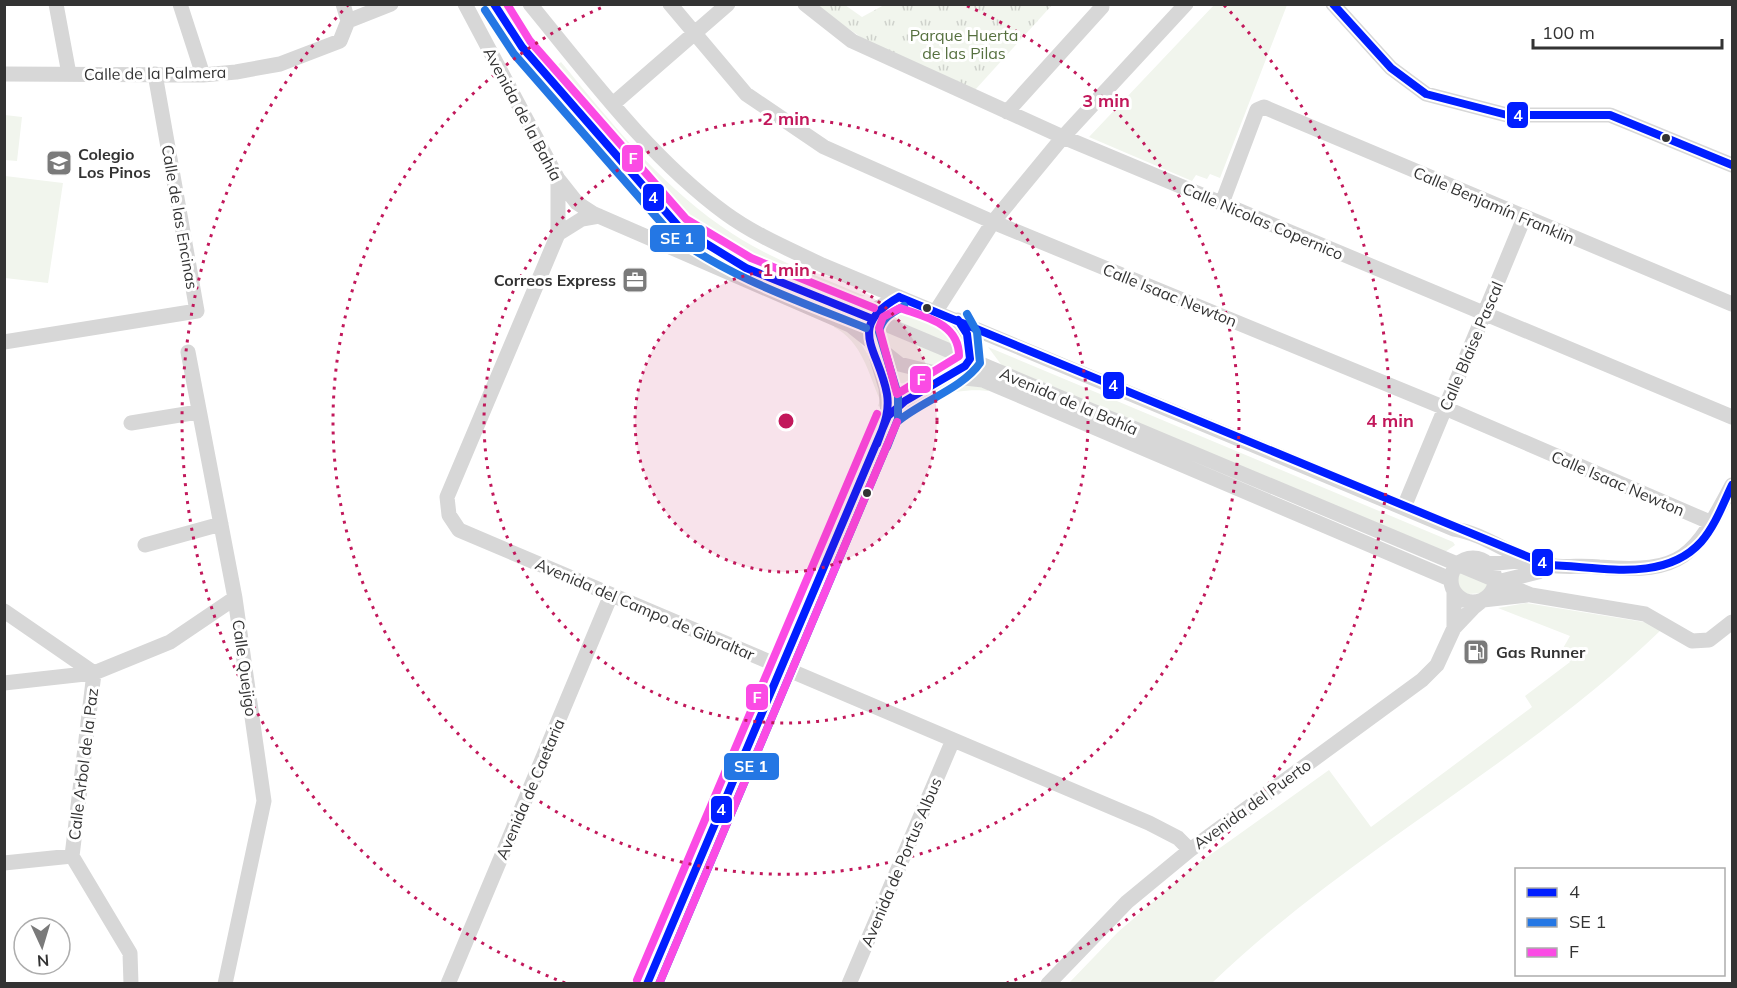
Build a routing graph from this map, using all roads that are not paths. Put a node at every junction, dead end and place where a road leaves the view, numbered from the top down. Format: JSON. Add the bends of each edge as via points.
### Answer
{"nodes":[{"id":1,"x":56,"y":4,"type":"edge"},
{"id":2,"x":180,"y":4,"type":"edge"},
{"id":3,"x":343,"y":4,"type":"edge"},
{"id":4,"x":391,"y":4,"type":"edge"},
{"id":5,"x":465,"y":4,"type":"edge"},
{"id":6,"x":494,"y":4,"type":"edge"},
{"id":7,"x":530,"y":4,"type":"edge"},
{"id":8,"x":670,"y":4,"type":"edge"},
{"id":9,"x":728,"y":4,"type":"edge"},
{"id":10,"x":805,"y":4,"type":"edge"},
{"id":11,"x":1186,"y":4,"type":"edge"},
{"id":12,"x":1333,"y":4,"type":"edge"},
{"id":13,"x":1102,"y":7,"type":"dead end"},
{"id":14,"x":348,"y":21,"type":"junction"},
{"id":15,"x":693,"y":35,"type":"junction"},
{"id":16,"x":4,"y":74,"type":"edge"},
{"id":17,"x":69,"y":74,"type":"junction"},
{"id":18,"x":155,"y":74,"type":"junction"},
{"id":19,"x":203,"y":75,"type":"junction"},
{"id":20,"x":613,"y":104,"type":"junction"},
{"id":21,"x":1007,"y":112,"type":"junction"},
{"id":22,"x":1063,"y":137,"type":"junction"},
{"id":23,"x":1732,"y":165,"type":"edge"},
{"id":24,"x":558,"y":179,"type":"junction"},
{"id":25,"x":1221,"y":203,"type":"junction"},
{"id":26,"x":598,"y":216,"type":"junction"},
{"id":27,"x":1524,"y":218,"type":"junction"},
{"id":28,"x":993,"y":222,"type":"junction"},
{"id":29,"x":558,"y":234,"type":"junction"},
{"id":30,"x":899,"y":297,"type":"junction"},
{"id":31,"x":1732,"y":304,"type":"edge"},
{"id":32,"x":936,"y":311,"type":"junction"},
{"id":33,"x":1485,"y":314,"type":"junction"},
{"id":34,"x":870,"y":318,"type":"junction"},
{"id":35,"x":958,"y":320,"type":"junction"},
{"id":36,"x":870,"y":339,"type":"junction"},
{"id":37,"x":4,"y":342,"type":"edge"},
{"id":38,"x":188,"y":352,"type":"dead end"},
{"id":39,"x":970,"y":359,"type":"junction"},
{"id":40,"x":947,"y":376,"type":"junction"},
{"id":41,"x":983,"y":380,"type":"junction"},
{"id":42,"x":916,"y":395,"type":"junction"},
{"id":43,"x":1445,"y":408,"type":"junction"},
{"id":44,"x":198,"y":412,"type":"junction"},
{"id":45,"x":888,"y":416,"type":"junction"},
{"id":46,"x":1732,"y":417,"type":"edge"},
{"id":47,"x":131,"y":423,"type":"dead end"},
{"id":48,"x":1732,"y":485,"type":"edge"},
{"id":49,"x":1404,"y":507,"type":"junction"},
{"id":50,"x":1712,"y":523,"type":"junction"},
{"id":51,"x":221,"y":524,"type":"junction"},
{"id":52,"x":1454,"y":528,"type":"junction"},
{"id":53,"x":145,"y":545,"type":"dead end"},
{"id":54,"x":1532,"y":559,"type":"junction"},
{"id":55,"x":1487,"y":564,"type":"junction"},
{"id":56,"x":1548,"y":565,"type":"junction"},
{"id":57,"x":1457,"y":574,"type":"junction"},
{"id":58,"x":1497,"y":582,"type":"junction"},
{"id":59,"x":611,"y":595,"type":"junction"},
{"id":60,"x":1531,"y":595,"type":"junction"},
{"id":61,"x":235,"y":598,"type":"junction"},
{"id":62,"x":1483,"y":600,"type":"junction"},
{"id":63,"x":4,"y":611,"type":"edge"},
{"id":64,"x":1732,"y":622,"type":"edge"},
{"id":65,"x":1454,"y":628,"type":"junction"},
{"id":66,"x":782,"y":667,"type":"junction"},
{"id":67,"x":94,"y":673,"type":"junction"},
{"id":68,"x":4,"y":683,"type":"edge"},
{"id":69,"x":953,"y":740,"type":"junction"},
{"id":70,"x":1190,"y":850,"type":"junction"},
{"id":71,"x":72,"y":856,"type":"junction"},
{"id":72,"x":4,"y":863,"type":"edge"},
{"id":73,"x":131,"y":984,"type":"edge"},
{"id":74,"x":225,"y":984,"type":"edge"},
{"id":75,"x":448,"y":984,"type":"edge"},
{"id":76,"x":647,"y":984,"type":"edge"},
{"id":77,"x":849,"y":984,"type":"edge"},
{"id":78,"x":1048,"y":984,"type":"edge"}],
"edges":[{"from":1,"to":17,"type":"street"},
{"from":2,"to":19,"type":"street"},
{"from":3,"to":14,"type":"street"},
{"from":4,"to":14,"type":"street"},
{"from":5,"to":24,"type":"street","name":"Avenida de la Bahía"},
{"from":6,"to":34,"type":"street","name":"Avenida de la Bahía","via":[[522,47],[678,227],[733,260]]},
{"from":7,"to":20,"type":"street"},
{"from":8,"to":15,"type":"street","name":"Calle Isaac Newton"},
{"from":9,"to":15,"type":"street"},
{"from":10,"to":21,"type":"street","name":"Calle Nicolas Copernico","via":[[852,41]]},
{"from":11,"to":22,"type":"street"},
{"from":12,"to":23,"type":"street","via":[[1391,68],[1425,94],[1507,115],[1610,115]]},
{"from":13,"to":21,"type":"street"},
{"from":14,"to":19,"type":"street","name":"Calle de la Palmera","via":[[340,41],[280,64]]},
{"from":15,"to":20,"type":"street"},
{"from":15,"to":28,"type":"street","name":"Calle Isaac Newton","via":[[746,94],[824,147]]},
{"from":16,"to":17,"type":"street","name":"Calle de la Palmera"},
{"from":17,"to":18,"type":"street","name":"Calle de la Palmera"},
{"from":18,"to":19,"type":"street","name":"Calle de la Palmera"},
{"from":18,"to":37,"type":"street","name":"Calle de las Encinas","via":[[197,310]]},
{"from":20,"to":30,"type":"street","via":[[691,186],[727,215],[768,239]]},
{"from":21,"to":22,"type":"street","name":"Calle Nicolas Copernico"},
{"from":22,"to":25,"type":"street","name":"Calle Nicolas Copernico"},
{"from":22,"to":28,"type":"street"},
{"from":24,"to":26,"type":"street","name":"Avenida de la Bahía","via":[[577,203]]},
{"from":24,"to":29,"type":"street","name":"Avenida del Campo de Gibraltar"},
{"from":25,"to":27,"type":"street","name":"Calle Benjamín Franklin","via":[[1257,110],[1268,109]]},
{"from":25,"to":33,"type":"street","name":"Calle Nicolas Copernico"},
{"from":26,"to":29,"type":"street","via":[[582,219]]},
{"from":26,"to":36,"type":"street","name":"Avenida de la Bahía","via":[[834,318]]},
{"from":27,"to":31,"type":"street","name":"Calle Benjamín Franklin"},
{"from":27,"to":33,"type":"street","name":"Calle Blaise Pascal"},
{"from":28,"to":32,"type":"street"},
{"from":28,"to":43,"type":"street","name":"Calle Isaac Newton"},
{"from":29,"to":59,"type":"street","name":"Avenida del Campo de Gibraltar","via":[[447,497],[447,507],[459,530]]},
{"from":30,"to":32,"type":"street"},
{"from":30,"to":34,"type":"street","via":[[876,309]]},
{"from":32,"to":35,"type":"street"},
{"from":33,"to":43,"type":"street","name":"Calle Blaise Pascal"},
{"from":33,"to":46,"type":"street","name":"Calle Nicolas Copernico"},
{"from":34,"to":36,"type":"street"},
{"from":34,"to":39,"type":"street","name":"Avenida de la Bahía"},
{"from":35,"to":39,"type":"street","via":[[967,334]]},
{"from":35,"to":49,"type":"street"},
{"from":36,"to":40,"type":"street","name":"Avenida de la Bahía","via":[[898,364]]},
{"from":36,"to":45,"type":"street","via":[[886,388]]},
{"from":38,"to":44,"type":"street","name":"Calle Quejigo"},
{"from":39,"to":40,"type":"street"},
{"from":39,"to":57,"type":"street","name":"Avenida de la Bahía"},
{"from":40,"to":41,"type":"street","name":"Avenida de la Bahía"},
{"from":40,"to":42,"type":"street"},
{"from":41,"to":42,"type":"street","via":[[961,380]]},
{"from":41,"to":57,"type":"street","name":"Avenida de la Bahía"},
{"from":42,"to":45,"type":"street"},
{"from":43,"to":49,"type":"street","name":"Calle Blaise Pascal"},
{"from":43,"to":50,"type":"street","name":"Calle Isaac Newton"},
{"from":44,"to":47,"type":"street"},
{"from":44,"to":51,"type":"street","name":"Calle Quejigo"},
{"from":45,"to":66,"type":"street"},
{"from":48,"to":50,"type":"street"},
{"from":49,"to":52,"type":"street"},
{"from":50,"to":56,"type":"street","via":[[1692,550],[1652,569]]},
{"from":51,"to":53,"type":"street"},
{"from":51,"to":61,"type":"street","name":"Calle Quejigo"},
{"from":52,"to":54,"type":"street"},
{"from":52,"to":57,"type":"street","via":[[1467,550]]},
{"from":54,"to":55,"type":"street"},
{"from":54,"to":56,"type":"street"},
{"from":55,"to":57,"type":"street","via":[[1478,559]]},
{"from":55,"to":58,"type":"street","via":[[1496,573]]},
{"from":56,"to":58,"type":"street","via":[[1538,572]]},
{"from":57,"to":58,"type":"street","name":"Avenida de la Bahía"},
{"from":57,"to":62,"type":"street","via":[[1470,602]]},
{"from":57,"to":65,"type":"street"},
{"from":58,"to":60,"type":"street","name":"Avenida de la Bahía"},
{"from":58,"to":62,"type":"street"},
{"from":59,"to":66,"type":"street","name":"Avenida del Campo de Gibraltar"},
{"from":59,"to":75,"type":"street","name":"Avenida de Caetaria"},
{"from":60,"to":62,"type":"street"},
{"from":60,"to":64,"type":"street","name":"Avenida de la Bahía","via":[[1645,614],[1692,641],[1709,640]]},
{"from":61,"to":67,"type":"street","via":[[170,642]]},
{"from":61,"to":74,"type":"street","name":"Calle Quejigo","via":[[264,801]]},
{"from":62,"to":65,"type":"street"},
{"from":63,"to":67,"type":"street"},
{"from":65,"to":70,"type":"street","name":"Avenida del Puerto","via":[[1437,665],[1417,684]]},
{"from":66,"to":69,"type":"street","name":"Avenida del Campo de Gibraltar"},
{"from":66,"to":76,"type":"street"},
{"from":67,"to":68,"type":"street"},
{"from":67,"to":71,"type":"street","name":"Calle Arbol de la Paz"},
{"from":69,"to":70,"type":"street","name":"Avenida del Campo de Gibraltar","via":[[1149,823],[1178,838]]},
{"from":69,"to":77,"type":"street","name":"Avenida de Portus Albus"},
{"from":70,"to":78,"type":"street","name":"Avenida del Puerto","via":[[1127,902]]},
{"from":71,"to":72,"type":"street"},
{"from":71,"to":73,"type":"street","name":"Calle Arbol de la Paz","via":[[130,953]]}]}
